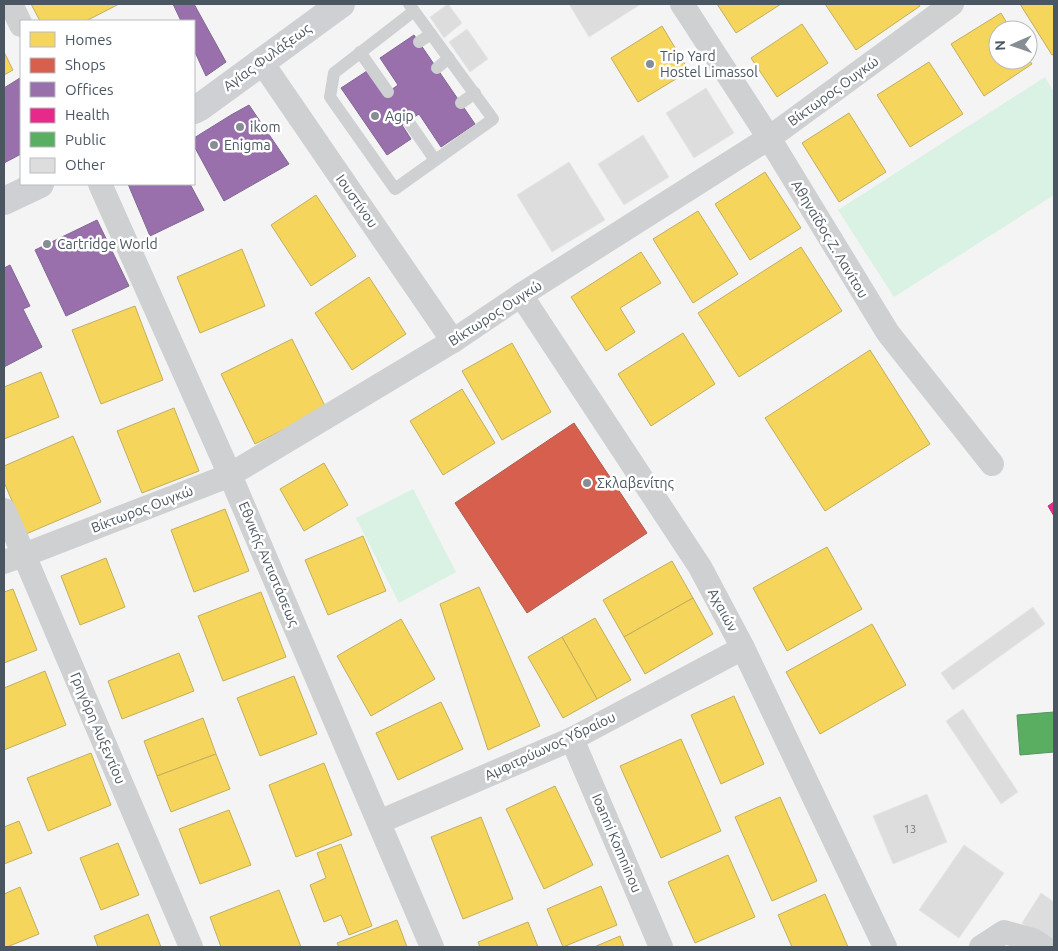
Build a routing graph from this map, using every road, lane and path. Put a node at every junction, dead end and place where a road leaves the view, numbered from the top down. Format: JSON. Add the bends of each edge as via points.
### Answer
{"nodes":[{"id":1,"x":11,"y":4,"type":"edge"},
{"id":2,"x":341,"y":4,"type":"edge"},
{"id":3,"x":682,"y":4,"type":"edge"},
{"id":4,"x":952,"y":4,"type":"edge"},
{"id":5,"x":412,"y":7,"type":"edge"},
{"id":6,"x":20,"y":22,"type":"edge"},
{"id":7,"x":431,"y":34,"type":"junction"},
{"id":8,"x":419,"y":42,"type":"dead end"},
{"id":9,"x":360,"y":52,"type":"junction"},
{"id":10,"x":449,"y":58,"type":"junction"},
{"id":11,"x":261,"y":62,"type":"junction"},
{"id":12,"x":437,"y":68,"type":"dead end"},
{"id":13,"x":388,"y":92,"type":"dead end"},
{"id":14,"x":475,"y":93,"type":"junction"},
{"id":15,"x":461,"y":103,"type":"dead end"},
{"id":16,"x":195,"y":110,"type":"edge"},
{"id":17,"x":408,"y":121,"type":"dead end"},
{"id":18,"x":428,"y":127,"type":"dead end"},
{"id":19,"x":417,"y":134,"type":"junction"},
{"id":20,"x":769,"y":138,"type":"junction"},
{"id":21,"x":435,"y":160,"type":"junction"},
{"id":22,"x":38,"y":185,"type":"edge"},
{"id":23,"x":100,"y":185,"type":"edge"},
{"id":24,"x":4,"y":201,"type":"edge"},
{"id":25,"x":521,"y":295,"type":"junction"},
{"id":26,"x":453,"y":341,"type":"junction"},
{"id":27,"x":992,"y":464,"type":"dead end"},
{"id":28,"x":230,"y":475,"type":"junction"},
{"id":29,"x":4,"y":510,"type":"edge"},
{"id":30,"x":14,"y":559,"type":"edge"},
{"id":31,"x":743,"y":648,"type":"junction"},
{"id":32,"x":572,"y":739,"type":"junction"},
{"id":33,"x":379,"y":822,"type":"junction"},
{"id":34,"x":191,"y":947,"type":"edge"},
{"id":35,"x":432,"y":947,"type":"edge"},
{"id":36,"x":661,"y":947,"type":"edge"},
{"id":37,"x":885,"y":947,"type":"edge"},
{"id":38,"x":981,"y":947,"type":"edge"},
{"id":39,"x":1044,"y":947,"type":"edge"}],
"edges":[{"from":1,"to":6,"type":"street"},
{"from":2,"to":11,"type":"main road","name":"Αγίας Φυλάξεως"},
{"from":3,"to":20,"type":"street","name":"Αθηναΐδος Ζ. Λανίτου"},
{"from":4,"to":20,"type":"street","name":"Βίκτωρος Ουγκώ"},
{"from":5,"to":7,"type":"lane"},
{"from":5,"to":9,"type":"lane"},
{"from":7,"to":8,"type":"lane"},
{"from":7,"to":10,"type":"lane"},
{"from":9,"to":13,"type":"lane","via":[[380,68]]},
{"from":9,"to":21,"type":"lane","via":[[334,73],[330,97],[395,189]]},
{"from":10,"to":12,"type":"lane"},
{"from":10,"to":14,"type":"lane"},
{"from":11,"to":16,"type":"main road","name":"Αγίας Φυλάξεως"},
{"from":11,"to":26,"type":"street","name":"Ιουστίνου"},
{"from":14,"to":15,"type":"lane"},
{"from":14,"to":21,"type":"lane","via":[[493,119]]},
{"from":17,"to":19,"type":"lane"},
{"from":18,"to":19,"type":"lane"},
{"from":19,"to":21,"type":"lane"},
{"from":20,"to":25,"type":"street","name":"Βίκτωρος Ουγκώ"},
{"from":20,"to":27,"type":"street","name":"Αθηναΐδος Ζ. Λανίτου","via":[[888,333]]},
{"from":22,"to":24,"type":"main road"},
{"from":23,"to":28,"type":"street","name":"Εθνικής Αντιστάσεως"},
{"from":25,"to":26,"type":"street","name":"Βίκτωρος Ουγκώ"},
{"from":25,"to":31,"type":"street","name":"Αχαιών","via":[[700,567]]},
{"from":26,"to":28,"type":"street","name":"Βίκτωρος Ουγκώ"},
{"from":28,"to":30,"type":"street","name":"Βίκτωρος Ουγκώ"},
{"from":28,"to":33,"type":"street","name":"Εθνικής Αντιστάσεως"},
{"from":29,"to":30,"type":"street","name":"Γρηγόρη Αυξεντίου"},
{"from":30,"to":34,"type":"street","name":"Γρηγόρη Αυξεντίου"},
{"from":31,"to":32,"type":"street","name":"Αμφιτρύωνος Υδραίου"},
{"from":31,"to":37,"type":"street","name":"Αχαιών"},
{"from":32,"to":33,"type":"street","name":"Αμφιτρύωνος Υδραίου"},
{"from":32,"to":36,"type":"street","name":"Ioanni Komninou"},
{"from":33,"to":35,"type":"street","name":"Εθνικής Αντιστάσεως"},
{"from":38,"to":39,"type":"street","via":[[1004,932],[1033,940]]}]}
